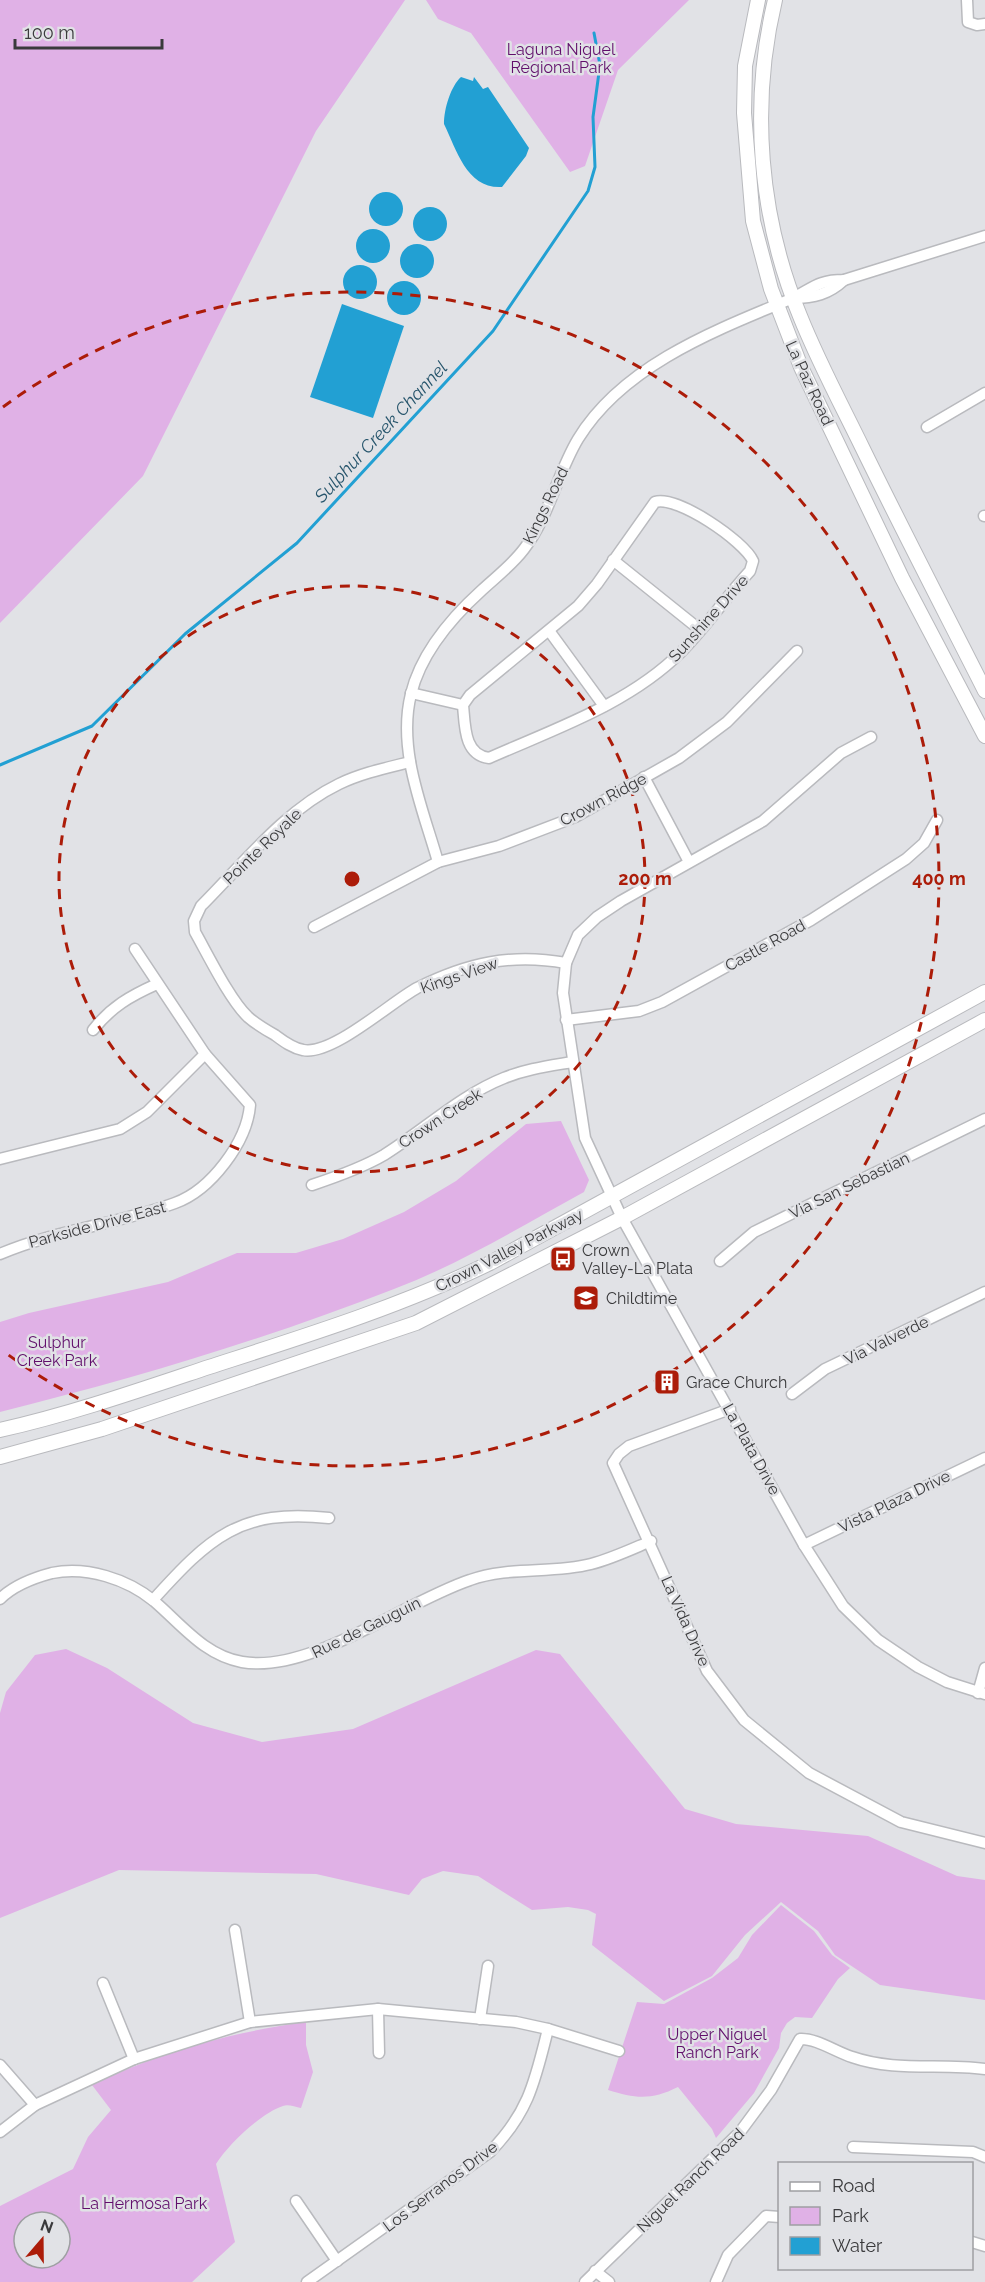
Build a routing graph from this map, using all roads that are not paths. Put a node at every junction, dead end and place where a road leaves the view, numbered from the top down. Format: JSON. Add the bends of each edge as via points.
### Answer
{"nodes":[{"id":1,"x":758,"y":0,"type":"edge"},
{"id":2,"x":775,"y":0,"type":"edge"},
{"id":3,"x":967,"y":0,"type":"edge"},
{"id":4,"x":985,"y":24,"type":"edge"},
{"id":5,"x":745,"y":66,"type":"junction"},
{"id":6,"x":763,"y":77,"type":"junction"},
{"id":7,"x":985,"y":236,"type":"edge"},
{"id":8,"x":793,"y":298,"type":"junction"},
{"id":9,"x":776,"y":305,"type":"junction"},
{"id":10,"x":985,"y":393,"type":"edge"},
{"id":11,"x":927,"y":427,"type":"dead end"},
{"id":12,"x":613,"y":560,"type":"junction"},
{"id":13,"x":699,"y":629,"type":"junction"},
{"id":14,"x":550,"y":632,"type":"junction"},
{"id":15,"x":797,"y":651,"type":"dead end"},
{"id":16,"x":985,"y":691,"type":"edge"},
{"id":17,"x":411,"y":693,"type":"junction"},
{"id":18,"x":463,"y":705,"type":"junction"},
{"id":19,"x":604,"y":706,"type":"junction"},
{"id":20,"x":985,"y":736,"type":"edge"},
{"id":21,"x":871,"y":737,"type":"dead end"},
{"id":22,"x":410,"y":762,"type":"junction"},
{"id":23,"x":644,"y":777,"type":"junction"},
{"id":24,"x":937,"y":820,"type":"dead end"},
{"id":25,"x":438,"y":862,"type":"junction"},
{"id":26,"x":689,"y":862,"type":"junction"},
{"id":27,"x":194,"y":921,"type":"joint"},
{"id":28,"x":314,"y":927,"type":"dead end"},
{"id":29,"x":135,"y":949,"type":"dead end"},
{"id":30,"x":567,"y":963,"type":"junction"},
{"id":31,"x":156,"y":984,"type":"junction"},
{"id":32,"x":985,"y":992,"type":"edge"},
{"id":33,"x":566,"y":1020,"type":"junction"},
{"id":34,"x":985,"y":1020,"type":"edge"},
{"id":35,"x":93,"y":1030,"type":"dead end"},
{"id":36,"x":205,"y":1054,"type":"junction"},
{"id":37,"x":572,"y":1062,"type":"junction"},
{"id":38,"x":985,"y":1119,"type":"edge"},
{"id":39,"x":0,"y":1160,"type":"edge"},
{"id":40,"x":312,"y":1185,"type":"dead end"},
{"id":41,"x":611,"y":1197,"type":"junction"},
{"id":42,"x":622,"y":1218,"type":"junction"},
{"id":43,"x":0,"y":1254,"type":"edge"},
{"id":44,"x":720,"y":1261,"type":"dead end"},
{"id":45,"x":985,"y":1292,"type":"edge"},
{"id":46,"x":792,"y":1394,"type":"dead end"},
{"id":47,"x":730,"y":1409,"type":"junction"},
{"id":48,"x":0,"y":1430,"type":"edge"},
{"id":49,"x":0,"y":1457,"type":"edge"},
{"id":50,"x":985,"y":1458,"type":"edge"},
{"id":51,"x":329,"y":1518,"type":"dead end"},
{"id":52,"x":651,"y":1541,"type":"junction"},
{"id":53,"x":804,"y":1545,"type":"junction"},
{"id":54,"x":0,"y":1599,"type":"edge"},
{"id":55,"x":153,"y":1600,"type":"junction"},
{"id":56,"x":985,"y":1668,"type":"edge"},
{"id":57,"x":981,"y":1694,"type":"edge"},
{"id":58,"x":985,"y":1843,"type":"edge"},
{"id":59,"x":235,"y":1930,"type":"dead end"},
{"id":60,"x":488,"y":1966,"type":"dead end"},
{"id":61,"x":103,"y":1983,"type":"dead end"},
{"id":62,"x":378,"y":2009,"type":"junction"},
{"id":63,"x":480,"y":2019,"type":"junction"},
{"id":64,"x":250,"y":2022,"type":"junction"},
{"id":65,"x":548,"y":2029,"type":"junction"},
{"id":66,"x":619,"y":2051,"type":"dead end"},
{"id":67,"x":379,"y":2053,"type":"dead end"},
{"id":68,"x":134,"y":2059,"type":"junction"},
{"id":69,"x":0,"y":2065,"type":"edge"},
{"id":70,"x":985,"y":2069,"type":"edge"},
{"id":71,"x":35,"y":2105,"type":"junction"},
{"id":72,"x":0,"y":2132,"type":"edge"},
{"id":73,"x":853,"y":2147,"type":"dead end"},
{"id":74,"x":985,"y":2157,"type":"edge"},
{"id":75,"x":296,"y":2201,"type":"dead end"},
{"id":76,"x":778,"y":2217,"type":"edge"},
{"id":77,"x":337,"y":2261,"type":"junction"},
{"id":78,"x":595,"y":2271,"type":"junction"},
{"id":79,"x":307,"y":2282,"type":"edge"},
{"id":80,"x":585,"y":2282,"type":"edge"},
{"id":81,"x":609,"y":2282,"type":"edge"},
{"id":82,"x":716,"y":2282,"type":"edge"}],
"edges":[{"from":1,"to":5,"type":"main road","name":"La Paz Road"},
{"from":2,"to":6,"type":"main road","name":"La Paz Road"},
{"from":3,"to":4,"type":"street","via":[[970,24]]},
{"from":5,"to":6,"type":"main road"},
{"from":5,"to":9,"type":"main road","name":"La Paz Road","via":[[745,132],[753,221]]},
{"from":6,"to":8,"type":"main road","name":"La Paz Road","via":[[760,115],[766,190]]},
{"from":7,"to":8,"type":"street","name":"Kings Road","via":[[844,280],[830,280],[806,288]]},
{"from":8,"to":9,"type":"street","name":"Kings Road"},
{"from":8,"to":16,"type":"main road","name":"La Paz Road","via":[[856,435]]},
{"from":9,"to":17,"type":"street","name":"Kings Road","via":[[734,322],[641,373],[603,406],[578,440],[525,548],[460,613],[428,652]]},
{"from":9,"to":20,"type":"main road","name":"La Paz Road","via":[[801,367],[902,578]]},
{"from":10,"to":11,"type":"street"},
{"from":12,"to":13,"type":"street"},
{"from":12,"to":13,"type":"street","name":"Sunshine Drive","via":[[655,502],[663,500],[704,519],[748,552],[753,561],[750,571]]},
{"from":12,"to":14,"type":"street","name":"Sunshine Drive","via":[[578,606]]},
{"from":13,"to":19,"type":"street","name":"Sunshine Drive","via":[[664,667]]},
{"from":14,"to":18,"type":"street","name":"Sunshine Drive","via":[[511,660]]},
{"from":14,"to":19,"type":"street"},
{"from":15,"to":23,"type":"street","name":"Crown Ridge","via":[[703,742]]},
{"from":17,"to":18,"type":"street"},
{"from":17,"to":22,"type":"street","name":"Kings Road","via":[[406,718]]},
{"from":18,"to":19,"type":"street","name":"Sunshine Drive","via":[[470,749],[478,757],[489,758]]},
{"from":21,"to":26,"type":"street","via":[[841,753],[763,822]]},
{"from":22,"to":25,"type":"street","name":"Kings Road"},
{"from":22,"to":27,"type":"street","name":"Pointe Royale","via":[[366,773],[312,800],[201,906]]},
{"from":23,"to":25,"type":"street","name":"Crown Ridge","via":[[575,817],[499,846]]},
{"from":23,"to":26,"type":"street"},
{"from":24,"to":33,"type":"street","name":"Castle Road","via":[[924,843],[906,859],[811,920],[662,1002],[639,1011]]},
{"from":25,"to":28,"type":"street","name":"Crown Ridge"},
{"from":26,"to":30,"type":"street","via":[[597,918],[578,935]]},
{"from":27,"to":30,"type":"street","name":"Kings View","via":[[195,932],[248,1017],[304,1051],[318,1049],[371,1021],[415,989],[459,971],[513,958],[535,957]]},
{"from":29,"to":31,"type":"street"},
{"from":30,"to":33,"type":"street","name":"La Plata Drive","via":[[563,993]]},
{"from":31,"to":35,"type":"street","via":[[122,1001]]},
{"from":31,"to":36,"type":"street"},
{"from":32,"to":41,"type":"main road","name":"Crown Valley Parkway"},
{"from":33,"to":37,"type":"street","name":"La Plata Drive"},
{"from":34,"to":42,"type":"main road","name":"Crown Valley Parkway"},
{"from":36,"to":39,"type":"street","via":[[147,1112],[120,1129]]},
{"from":36,"to":43,"type":"street","name":"Parkside Drive East","via":[[250,1105],[238,1143],[205,1184],[177,1202]]},
{"from":37,"to":40,"type":"street","name":"Crown Creek","via":[[502,1078],[382,1156]]},
{"from":37,"to":41,"type":"street","name":"La Plata Drive","via":[[585,1138]]},
{"from":38,"to":44,"type":"street","name":"Via San Sebastian","via":[[754,1232]]},
{"from":41,"to":42,"type":"street","name":"La Plata Drive"},
{"from":41,"to":48,"type":"main road","name":"Crown Valley Parkway","via":[[490,1263],[403,1303],[105,1401]]},
{"from":42,"to":47,"type":"street","name":"La Plata Drive"},
{"from":42,"to":49,"type":"main road","name":"Crown Valley Parkway","via":[[416,1323],[102,1429]]},
{"from":45,"to":46,"type":"street","name":"Via Valverde","via":[[825,1369]]},
{"from":47,"to":52,"type":"street","name":"La Vida Drive","via":[[629,1446],[613,1463]]},
{"from":47,"to":53,"type":"street","name":"La Plata Drive"},
{"from":50,"to":53,"type":"street","name":"Vista Plaza Drive"},
{"from":51,"to":55,"type":"street","via":[[295,1514],[253,1520],[218,1536],[190,1559]]},
{"from":52,"to":55,"type":"street","name":"Rue de Gauguin","via":[[591,1564],[472,1579],[434,1593],[308,1656],[274,1663],[242,1662],[205,1648]]},
{"from":52,"to":58,"type":"street","name":"La Vida Drive","via":[[707,1671],[744,1720],[809,1773],[901,1822]]},
{"from":53,"to":57,"type":"street","name":"La Plata Drive","via":[[843,1606],[878,1640],[918,1667]]},
{"from":54,"to":55,"type":"street","name":"Rue de Gauguin","via":[[32,1578],[61,1571],[94,1573],[123,1582]]},
{"from":56,"to":57,"type":"street"},
{"from":59,"to":64,"type":"street"},
{"from":60,"to":63,"type":"street"},
{"from":61,"to":68,"type":"street"},
{"from":62,"to":63,"type":"street"},
{"from":62,"to":64,"type":"street"},
{"from":62,"to":67,"type":"street"},
{"from":63,"to":65,"type":"street"},
{"from":64,"to":68,"type":"street"},
{"from":65,"to":66,"type":"street"},
{"from":65,"to":77,"type":"street","name":"Los Serranos Drive","via":[[534,2082],[510,2131],[490,2152]]},
{"from":68,"to":71,"type":"street"},
{"from":69,"to":71,"type":"street"},
{"from":70,"to":78,"type":"street","name":"Niguel Ranch Road","via":[[955,2065],[890,2067],[853,2058],[802,2038],[741,2132]]},
{"from":71,"to":72,"type":"street"},
{"from":73,"to":74,"type":"street","via":[[973,2152]]},
{"from":75,"to":77,"type":"street"},
{"from":76,"to":82,"type":"street","via":[[766,2216],[728,2255]]},
{"from":77,"to":79,"type":"street","name":"Los Serranos Drive"},
{"from":78,"to":80,"type":"street","name":"Niguel Ranch Road"},
{"from":78,"to":81,"type":"street"}]}
